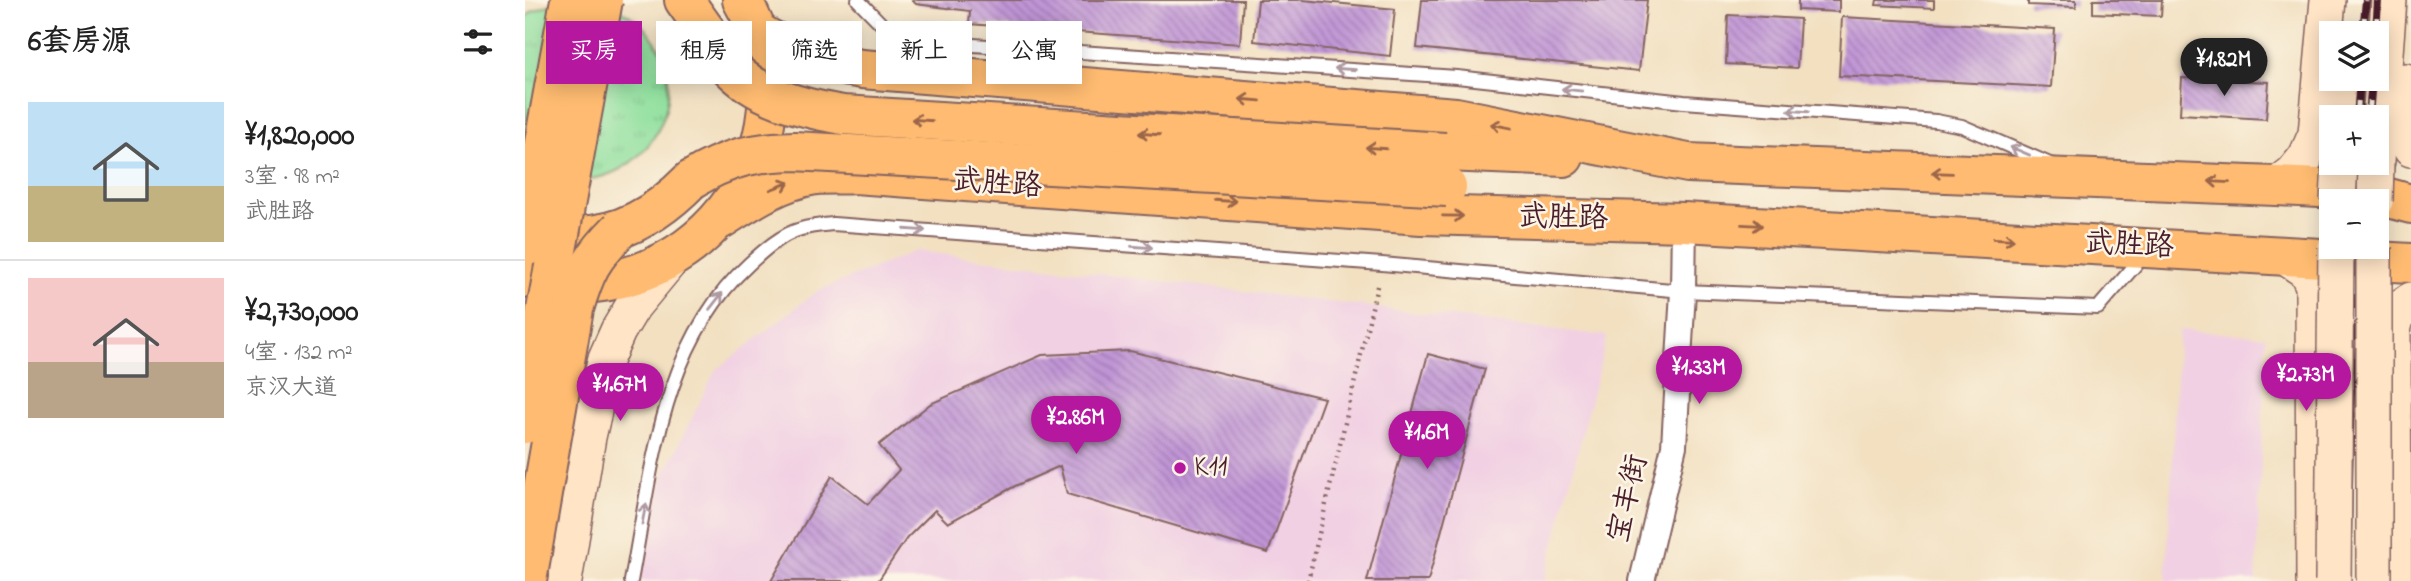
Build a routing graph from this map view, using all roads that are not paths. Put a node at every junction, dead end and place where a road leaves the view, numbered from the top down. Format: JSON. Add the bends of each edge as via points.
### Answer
{"nodes":[{"id":1,"x":570,"y":0,"type":"edge"},
{"id":2,"x":603,"y":0,"type":"edge"},
{"id":3,"x":684,"y":0,"type":"edge"},
{"id":4,"x":858,"y":0,"type":"edge"},
{"id":5,"x":2328,"y":0,"type":"edge"},
{"id":6,"x":2352,"y":0,"type":"edge"},
{"id":7,"x":2389,"y":0,"type":"edge"},
{"id":8,"x":2411,"y":0,"type":"edge"},
{"id":9,"x":749,"y":15,"type":"edge"},
{"id":10,"x":2350,"y":21,"type":"edge"},
{"id":11,"x":2411,"y":149,"type":"edge"},
{"id":12,"x":1688,"y":163,"type":"junction"},
{"id":13,"x":1446,"y":170,"type":"junction"},
{"id":14,"x":2082,"y":178,"type":"junction"},
{"id":15,"x":2361,"y":180,"type":"edge"},
{"id":16,"x":2276,"y":186,"type":"junction"},
{"id":17,"x":2411,"y":186,"type":"edge"},
{"id":18,"x":2411,"y":204,"type":"edge"},
{"id":19,"x":721,"y":219,"type":"junction"},
{"id":20,"x":1684,"y":222,"type":"junction"},
{"id":21,"x":525,"y":224,"type":"edge"},
{"id":22,"x":620,"y":229,"type":"junction"},
{"id":23,"x":525,"y":247,"type":"edge"},
{"id":24,"x":2151,"y":247,"type":"junction"},
{"id":25,"x":2312,"y":253,"type":"edge"},
{"id":26,"x":2374,"y":259,"type":"edge"},
{"id":27,"x":671,"y":260,"type":"junction"},
{"id":28,"x":2411,"y":263,"type":"edge"},
{"id":29,"x":525,"y":277,"type":"edge"},
{"id":30,"x":2411,"y":287,"type":"edge"},
{"id":31,"x":1683,"y":291,"type":"junction"},
{"id":32,"x":2411,"y":300,"type":"edge"},
{"id":33,"x":525,"y":424,"type":"edge"},
{"id":34,"x":527,"y":581,"type":"edge"},
{"id":35,"x":565,"y":581,"type":"edge"},
{"id":36,"x":631,"y":581,"type":"edge"},
{"id":37,"x":1642,"y":581,"type":"edge"},
{"id":38,"x":2314,"y":581,"type":"edge"},
{"id":39,"x":2333,"y":581,"type":"edge"},
{"id":40,"x":2374,"y":581,"type":"edge"},
{"id":41,"x":2394,"y":581,"type":"edge"}],
"edges":[{"from":1,"to":23,"type":"main road","bridge":true},
{"from":2,"to":33,"type":"main road","bridge":true},
{"from":13,"to":3,"type":"main road","one_way":true,"bridge":true,"via":[[816,110],[759,89],[740,76],[726,63]]},
{"from":14,"to":4,"type":"lane","one_way":true,"via":[[1962,126],[1937,121],[1684,102],[1457,77],[897,40]]},
{"from":5,"to":16,"type":"main road","via":[[2316,134],[2306,157]]},
{"from":6,"to":10,"type":"main road"},
{"from":7,"to":15,"type":"main road"},
{"from":8,"to":11,"type":"main road","via":[[2402,120]]},
{"from":12,"to":9,"type":"main road","one_way":true,"via":[[1456,117],[829,64],[782,47]]},
{"from":9,"to":19,"type":"main road","via":[[763,54],[768,88],[765,123],[757,157]]},
{"from":12,"to":13,"type":"main road"},
{"from":14,"to":12,"type":"main road","one_way":true},
{"from":13,"to":20,"type":"main road"},
{"from":13,"to":22,"type":"main road","bridge":true,"via":[[762,152],[714,166],[647,218]]},
{"from":16,"to":14,"type":"main road","one_way":true},
{"from":15,"to":16,"type":"main road"},
{"from":15,"to":17,"type":"main road"},
{"from":15,"to":18,"type":"main road"},
{"from":19,"to":20,"type":"main road","name":"武胜路","one_way":true,"via":[[757,195],[785,184],[815,175],[855,174],[1421,215]]},
{"from":19,"to":27,"type":"main road"},
{"from":20,"to":24,"type":"main road","name":"武胜路","one_way":true},
{"from":20,"to":31,"type":"street","name":"宝丰街"},
{"from":21,"to":22,"type":"main road","bridge":true,"via":[[567,235]]},
{"from":22,"to":34,"type":"main road","bridge":true,"via":[[588,266],[574,309]]},
{"from":24,"to":25,"type":"main road","name":"武胜路"},
{"from":24,"to":31,"type":"lane","via":[[2098,308]]},
{"from":25,"to":28,"type":"main road"},
{"from":25,"to":30,"type":"main road","name":"武胜路"},
{"from":25,"to":38,"type":"main road","via":[[2306,271],[2313,285]]},
{"from":25,"to":39,"type":"main road","bridge":true},
{"from":26,"to":40,"type":"main road","bridge":true},
{"from":27,"to":29,"type":"main road","via":[[609,282],[575,285]]},
{"from":27,"to":35,"type":"main road","via":[[633,306],[606,358]]},
{"from":36,"to":31,"type":"lane","one_way":true,"via":[[663,418],[681,363],[704,315],[765,249],[800,229],[833,224]]},
{"from":31,"to":37,"type":"street","name":"宝丰街","via":[[1674,446]]},
{"from":32,"to":41,"type":"main road","via":[[2397,315],[2393,331]]}]}
